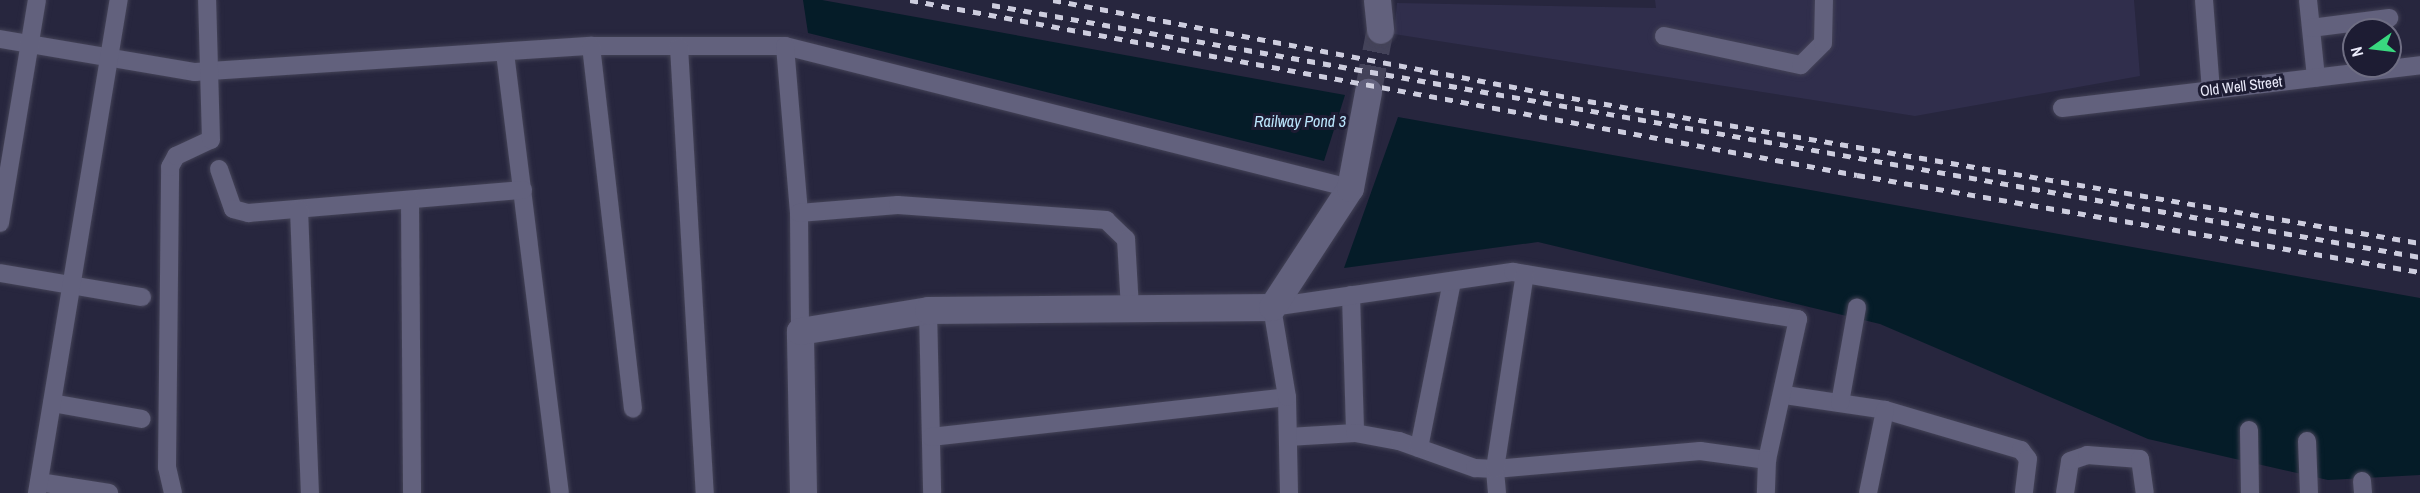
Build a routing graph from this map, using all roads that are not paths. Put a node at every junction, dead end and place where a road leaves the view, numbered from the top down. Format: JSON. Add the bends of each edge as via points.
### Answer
{"nodes":[{"id":1,"x":37,"y":0,"type":"edge"},
{"id":2,"x":119,"y":0,"type":"edge"},
{"id":3,"x":207,"y":0,"type":"edge"},
{"id":4,"x":1377,"y":0,"type":"edge"},
{"id":5,"x":1824,"y":0,"type":"edge"},
{"id":6,"x":2204,"y":0,"type":"edge"},
{"id":7,"x":2308,"y":0,"type":"edge"},
{"id":8,"x":2342,"y":24,"type":"edge"},
{"id":9,"x":2311,"y":28,"type":"junction"},
{"id":10,"x":1380,"y":30,"type":"tunnel mouth"},
{"id":11,"x":1664,"y":36,"type":"dead end"},
{"id":12,"x":0,"y":39,"type":"edge"},
{"id":13,"x":30,"y":44,"type":"junction"},
{"id":14,"x":591,"y":46,"type":"junction"},
{"id":15,"x":785,"y":46,"type":"junction"},
{"id":16,"x":679,"y":47,"type":"junction"},
{"id":17,"x":505,"y":53,"type":"junction"},
{"id":18,"x":110,"y":57,"type":"junction"},
{"id":19,"x":2420,"y":65,"type":"edge"},
{"id":20,"x":205,"y":71,"type":"junction"},
{"id":21,"x":2316,"y":78,"type":"junction"},
{"id":22,"x":2211,"y":90,"type":"junction"},
{"id":23,"x":1368,"y":92,"type":"tunnel mouth"},
{"id":24,"x":2062,"y":108,"type":"dead end"},
{"id":25,"x":219,"y":169,"type":"dead end"},
{"id":26,"x":1350,"y":188,"type":"junction"},
{"id":27,"x":523,"y":190,"type":"junction"},
{"id":28,"x":410,"y":200,"type":"junction"},
{"id":29,"x":299,"y":209,"type":"junction"},
{"id":30,"x":799,"y":213,"type":"junction"},
{"id":31,"x":0,"y":223,"type":"edge"},
{"id":32,"x":0,"y":273,"type":"edge"},
{"id":33,"x":1525,"y":273,"type":"junction"},
{"id":34,"x":1452,"y":281,"type":"junction"},
{"id":35,"x":72,"y":285,"type":"junction"},
{"id":36,"x":1351,"y":295,"type":"junction"},
{"id":37,"x":142,"y":297,"type":"dead end"},
{"id":38,"x":1272,"y":307,"type":"junction"},
{"id":39,"x":1130,"y":308,"type":"junction"},
{"id":40,"x":1857,"y":308,"type":"dead end"},
{"id":41,"x":928,"y":310,"type":"junction"},
{"id":42,"x":800,"y":331,"type":"junction"},
{"id":43,"x":1785,"y":395,"type":"junction"},
{"id":44,"x":1287,"y":397,"type":"junction"},
{"id":45,"x":52,"y":403,"type":"junction"},
{"id":46,"x":1840,"y":403,"type":"junction"},
{"id":47,"x":633,"y":409,"type":"dead end"},
{"id":48,"x":1886,"y":410,"type":"junction"},
{"id":49,"x":142,"y":419,"type":"dead end"},
{"id":50,"x":2249,"y":430,"type":"dead end"},
{"id":51,"x":1355,"y":433,"type":"junction"},
{"id":52,"x":931,"y":437,"type":"junction"},
{"id":53,"x":1288,"y":437,"type":"junction"},
{"id":54,"x":2307,"y":441,"type":"dead end"},
{"id":55,"x":1419,"y":448,"type":"junction"},
{"id":56,"x":1767,"y":460,"type":"junction"},
{"id":57,"x":1495,"y":469,"type":"junction"},
{"id":58,"x":38,"y":488,"type":"edge"},
{"id":59,"x":109,"y":493,"type":"edge"},
{"id":60,"x":173,"y":493,"type":"edge"},
{"id":61,"x":309,"y":493,"type":"edge"},
{"id":62,"x":412,"y":493,"type":"edge"},
{"id":63,"x":560,"y":493,"type":"edge"},
{"id":64,"x":705,"y":493,"type":"edge"},
{"id":65,"x":803,"y":493,"type":"edge"},
{"id":66,"x":932,"y":493,"type":"edge"},
{"id":67,"x":1289,"y":493,"type":"edge"},
{"id":68,"x":1497,"y":493,"type":"edge"},
{"id":69,"x":1766,"y":493,"type":"edge"},
{"id":70,"x":1868,"y":493,"type":"edge"},
{"id":71,"x":2024,"y":493,"type":"edge"},
{"id":72,"x":2065,"y":493,"type":"edge"},
{"id":73,"x":2145,"y":493,"type":"edge"},
{"id":74,"x":2250,"y":493,"type":"edge"},
{"id":75,"x":2309,"y":493,"type":"edge"}],
"edges":[{"from":1,"to":13,"type":"street"},
{"from":2,"to":18,"type":"street"},
{"from":3,"to":20,"type":"street"},
{"from":4,"to":10,"type":"street"},
{"from":5,"to":11,"type":"street","via":[[1823,43],[1801,65]]},
{"from":6,"to":22,"type":"street"},
{"from":7,"to":9,"type":"street"},
{"from":8,"to":9,"type":"street"},
{"from":9,"to":21,"type":"street"},
{"from":12,"to":13,"type":"street"},
{"from":13,"to":18,"type":"street"},
{"from":13,"to":31,"type":"street"},
{"from":14,"to":16,"type":"street"},
{"from":14,"to":17,"type":"street"},
{"from":14,"to":47,"type":"street"},
{"from":15,"to":16,"type":"street"},
{"from":15,"to":26,"type":"street"},
{"from":15,"to":30,"type":"street"},
{"from":16,"to":64,"type":"street"},
{"from":17,"to":20,"type":"street"},
{"from":17,"to":27,"type":"street"},
{"from":18,"to":20,"type":"street"},
{"from":18,"to":35,"type":"street"},
{"from":19,"to":21,"type":"street","name":"Old Well Street"},
{"from":20,"to":60,"type":"street","via":[[210,140],[176,156],[170,167],[167,467]]},
{"from":21,"to":22,"type":"street","name":"Old Well Street"},
{"from":22,"to":24,"type":"street","name":"Old Well Street"},
{"from":23,"to":26,"type":"street"},
{"from":25,"to":29,"type":"street","via":[[233,209]]},
{"from":26,"to":38,"type":"street"},
{"from":27,"to":28,"type":"street"},
{"from":27,"to":63,"type":"street"},
{"from":28,"to":29,"type":"street"},
{"from":28,"to":62,"type":"street"},
{"from":29,"to":61,"type":"street"},
{"from":30,"to":39,"type":"street","via":[[898,205],[1106,220],[1126,239]]},
{"from":30,"to":42,"type":"street"},
{"from":32,"to":35,"type":"street"},
{"from":33,"to":34,"type":"street"},
{"from":33,"to":43,"type":"street","via":[[1798,319]]},
{"from":33,"to":57,"type":"street"},
{"from":34,"to":36,"type":"street"},
{"from":34,"to":55,"type":"street"},
{"from":35,"to":37,"type":"street"},
{"from":35,"to":45,"type":"street"},
{"from":36,"to":38,"type":"street"},
{"from":36,"to":51,"type":"street"},
{"from":38,"to":39,"type":"street"},
{"from":38,"to":44,"type":"street"},
{"from":39,"to":41,"type":"street"},
{"from":40,"to":46,"type":"street"},
{"from":41,"to":42,"type":"street"},
{"from":41,"to":52,"type":"street"},
{"from":42,"to":65,"type":"street"},
{"from":43,"to":46,"type":"street"},
{"from":43,"to":56,"type":"street"},
{"from":44,"to":52,"type":"street"},
{"from":44,"to":53,"type":"street"},
{"from":45,"to":49,"type":"street"},
{"from":45,"to":58,"type":"street"},
{"from":46,"to":48,"type":"street"},
{"from":48,"to":70,"type":"street"},
{"from":48,"to":71,"type":"street","via":[[2021,450],[2028,459]]},
{"from":50,"to":74,"type":"street"},
{"from":51,"to":53,"type":"street"},
{"from":51,"to":55,"type":"street"},
{"from":52,"to":66,"type":"street"},
{"from":53,"to":67,"type":"street"},
{"from":54,"to":75,"type":"street"},
{"from":55,"to":57,"type":"street","via":[[1475,468]]},
{"from":56,"to":57,"type":"street","via":[[1700,451]]},
{"from":56,"to":69,"type":"street"},
{"from":57,"to":68,"type":"street"},
{"from":58,"to":59,"type":"street"},
{"from":72,"to":73,"type":"street","via":[[2070,461],[2087,455],[2140,459]]}]}
